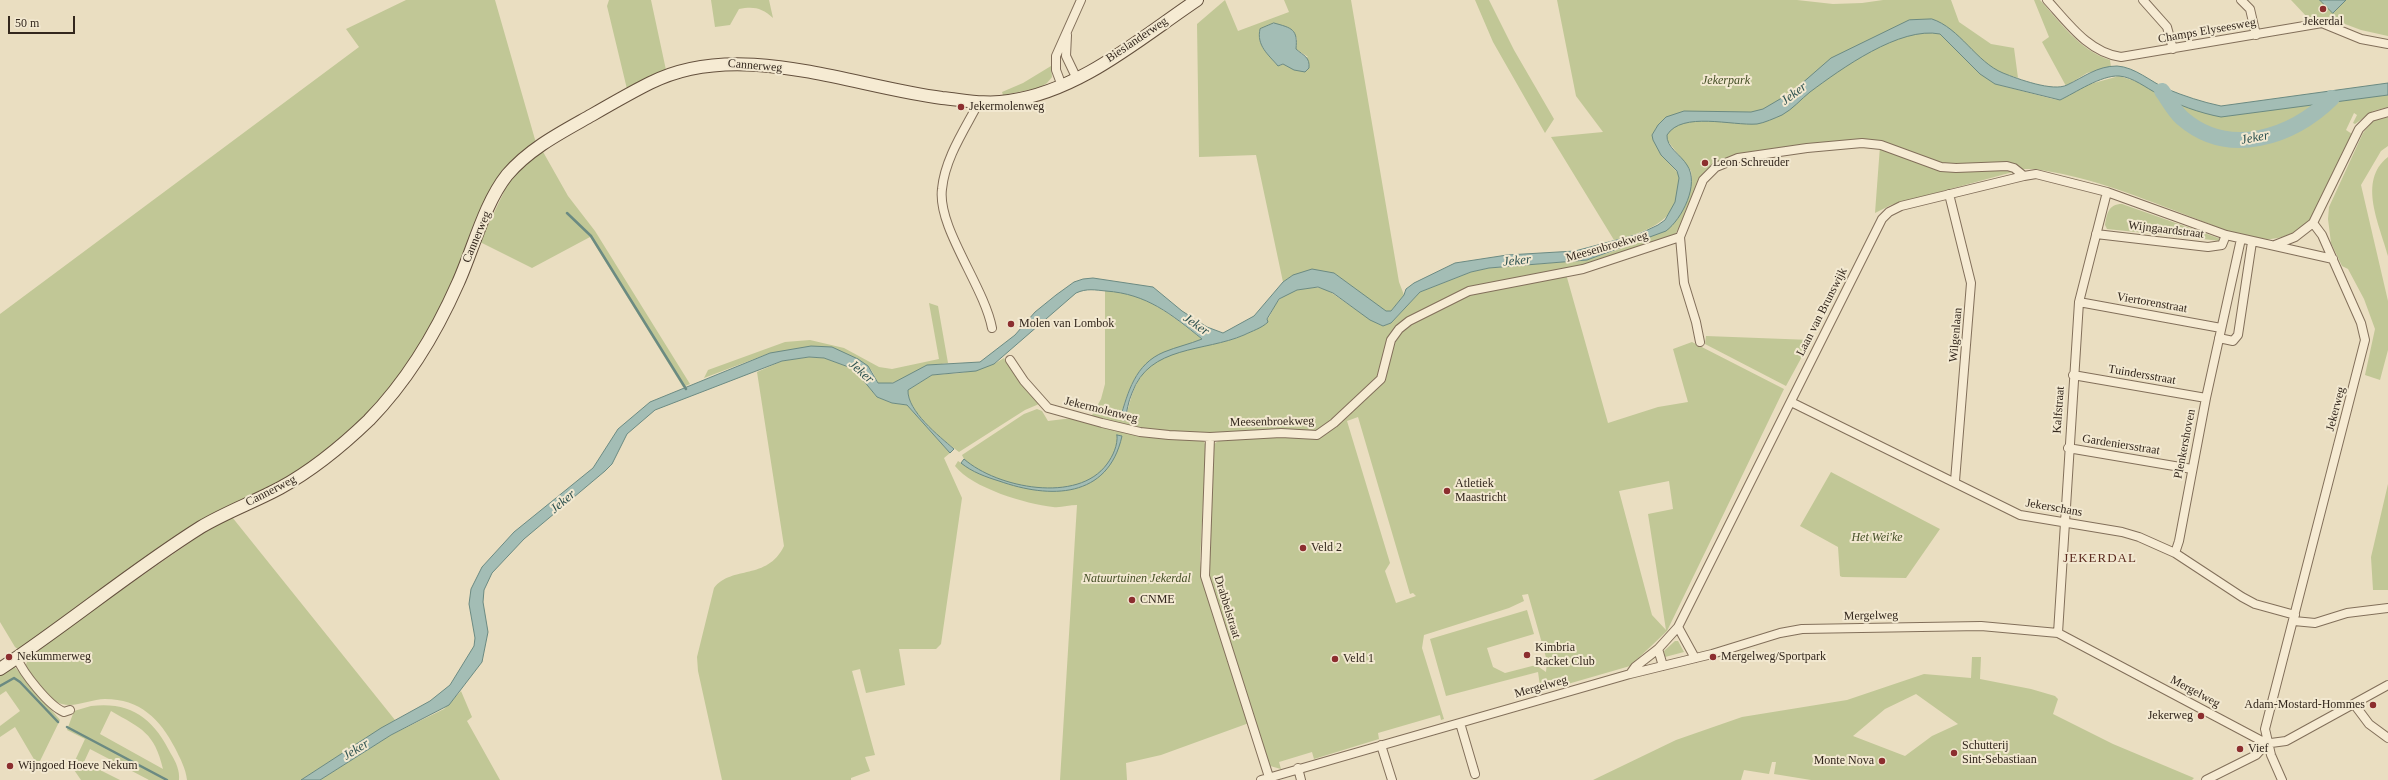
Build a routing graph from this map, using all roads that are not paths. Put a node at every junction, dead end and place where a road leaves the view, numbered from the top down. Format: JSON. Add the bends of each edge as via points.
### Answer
{"nodes":[{"id":1,"x":1081,"y":0,"type":"edge"},
{"id":2,"x":1197,"y":0,"type":"edge"},
{"id":3,"x":2048,"y":0,"type":"edge"},
{"id":4,"x":2143,"y":0,"type":"edge"},
{"id":5,"x":2241,"y":0,"type":"edge"},
{"id":6,"x":1067,"y":34,"type":"junction"},
{"id":7,"x":2256,"y":35,"type":"junction"},
{"id":8,"x":2388,"y":44,"type":"edge"},
{"id":9,"x":2172,"y":49,"type":"junction"},
{"id":10,"x":1076,"y":79,"type":"junction"},
{"id":11,"x":1062,"y":86,"type":"junction"},
{"id":12,"x":978,"y":102,"type":"junction"},
{"id":13,"x":2388,"y":112,"type":"edge"},
{"id":14,"x":2024,"y":176,"type":"junction"},
{"id":15,"x":2107,"y":192,"type":"junction"},
{"id":16,"x":1949,"y":194,"type":"junction"},
{"id":17,"x":2313,"y":223,"type":"junction"},
{"id":18,"x":2096,"y":234,"type":"junction"},
{"id":19,"x":2226,"y":235,"type":"junction"},
{"id":20,"x":1680,"y":237,"type":"junction"},
{"id":21,"x":2241,"y":240,"type":"junction"},
{"id":22,"x":2252,"y":242,"type":"junction"},
{"id":23,"x":2275,"y":245,"type":"junction"},
{"id":24,"x":2333,"y":259,"type":"junction"},
{"id":25,"x":2079,"y":302,"type":"junction"},
{"id":26,"x":992,"y":328,"type":"dead end"},
{"id":27,"x":2221,"y":328,"type":"junction"},
{"id":28,"x":2219,"y":338,"type":"junction"},
{"id":29,"x":1700,"y":342,"type":"dead end"},
{"id":30,"x":1010,"y":360,"type":"dead end"},
{"id":31,"x":2073,"y":375,"type":"junction"},
{"id":32,"x":2206,"y":398,"type":"junction"},
{"id":33,"x":1790,"y":402,"type":"junction"},
{"id":34,"x":1210,"y":437,"type":"junction"},
{"id":35,"x":2068,"y":448,"type":"junction"},
{"id":36,"x":2192,"y":469,"type":"junction"},
{"id":37,"x":1955,"y":481,"type":"junction"},
{"id":38,"x":2065,"y":522,"type":"junction"},
{"id":39,"x":2175,"y":554,"type":"junction"},
{"id":40,"x":2388,"y":608,"type":"edge"},
{"id":41,"x":2294,"y":618,"type":"junction"},
{"id":42,"x":1678,"y":627,"type":"junction"},
{"id":43,"x":2058,"y":633,"type":"junction"},
{"id":44,"x":1658,"y":650,"type":"junction"},
{"id":45,"x":17,"y":658,"type":"junction"},
{"id":46,"x":1695,"y":658,"type":"junction"},
{"id":47,"x":1663,"y":666,"type":"junction"},
{"id":48,"x":0,"y":670,"type":"edge"},
{"id":49,"x":1630,"y":674,"type":"junction"},
{"id":50,"x":2388,"y":685,"type":"edge"},
{"id":51,"x":2354,"y":704,"type":"junction"},
{"id":52,"x":70,"y":710,"type":"dead end"},
{"id":53,"x":1460,"y":722,"type":"junction"},
{"id":54,"x":2388,"y":738,"type":"edge"},
{"id":55,"x":2267,"y":743,"type":"junction"},
{"id":56,"x":1381,"y":745,"type":"junction"},
{"id":57,"x":1298,"y":768,"type":"junction"},
{"id":58,"x":1475,"y":774,"type":"dead end"},
{"id":59,"x":1265,"y":779,"type":"edge"},
{"id":60,"x":1300,"y":780,"type":"edge"},
{"id":61,"x":1392,"y":780,"type":"edge"},
{"id":62,"x":2206,"y":780,"type":"edge"},
{"id":63,"x":2282,"y":780,"type":"edge"}],
"edges":[{"from":1,"to":6,"type":"street"},
{"from":2,"to":10,"type":"main road","name":"Bieslanderweg"},
{"from":3,"to":9,"type":"street","name":"Champs Elyseesweg","via":[[2091,45],[2106,53],[2128,57]]},
{"from":4,"to":9,"type":"street","via":[[2167,27]]},
{"from":5,"to":7,"type":"street","via":[[2250,9]]},
{"from":6,"to":10,"type":"street","via":[[1066,56]]},
{"from":6,"to":11,"type":"street","via":[[1058,48],[1055,60]]},
{"from":7,"to":8,"type":"street","name":"Champs Elyseesweg","via":[[2322,23],[2362,39]]},
{"from":7,"to":9,"type":"street","name":"Champs Elyseesweg"},
{"from":10,"to":11,"type":"main road","name":"Cannerweg"},
{"from":11,"to":12,"type":"main road","name":"Cannerweg","via":[[1007,102]]},
{"from":12,"to":26,"type":"street","via":[[946,170],[941,191],[944,214],[986,305]]},
{"from":12,"to":45,"type":"main road","name":"Cannerweg","via":[[931,96],[760,64],[709,64],[687,68],[650,83],[550,139],[522,160],[502,183],[457,286],[427,343],[398,385],[365,423],[344,443],[302,475],[204,525]]},
{"from":13,"to":17,"type":"street","via":[[2372,117],[2359,129]]},
{"from":14,"to":15,"type":"street","name":"Laan van Brunswijk","via":[[2040,175]]},
{"from":14,"to":16,"type":"street","name":"Laan van Brunswijk"},
{"from":14,"to":20,"type":"street","via":[[2007,166],[1942,167],[1881,145],[1862,142],[1738,158],[1716,167],[1703,180]]},
{"from":15,"to":18,"type":"street","name":"Kalfstraat"},
{"from":15,"to":19,"type":"street","name":"Wijngaardstraat"},
{"from":16,"to":33,"type":"street","name":"Laan van Brunswijk","via":[[1901,206],[1884,216]]},
{"from":16,"to":37,"type":"street","name":"Wilgenlaan","via":[[1971,283]]},
{"from":17,"to":23,"type":"street","via":[[2299,235]]},
{"from":17,"to":24,"type":"street","name":"Jekerweg","via":[[2322,235]]},
{"from":18,"to":19,"type":"street","name":"Wijngaardstraat","via":[[2208,247],[2222,245]]},
{"from":18,"to":25,"type":"street","name":"Kalfstraat"},
{"from":19,"to":21,"type":"street","name":"Wijngaardstraat"},
{"from":20,"to":29,"type":"street","via":[[1684,283]]},
{"from":20,"to":34,"type":"street","name":"Meesenbroekweg","via":[[1583,269],[1469,291],[1409,321],[1391,340],[1381,378],[1319,434],[1281,432]]},
{"from":21,"to":22,"type":"street","name":"Wijngaardstraat"},
{"from":21,"to":27,"type":"street","name":"Plenkershoven"},
{"from":22,"to":23,"type":"street","name":"Wijngaardstraat"},
{"from":22,"to":28,"type":"street","via":[[2238,335],[2233,341]]},
{"from":23,"to":24,"type":"street","name":"Wijngaardstraat"},
{"from":24,"to":41,"type":"street","name":"Jekerweg","via":[[2361,323],[2365,340]]},
{"from":25,"to":27,"type":"street","name":"Viertorenstraat"},
{"from":25,"to":31,"type":"street","name":"Kalfstraat"},
{"from":27,"to":28,"type":"street","name":"Plenkershoven"},
{"from":28,"to":32,"type":"street","name":"Plenkershoven"},
{"from":30,"to":34,"type":"street","name":"Jekermolenweg","via":[[1043,404],[1052,410],[1140,432]]},
{"from":31,"to":32,"type":"street","name":"Tuindersstraat"},
{"from":31,"to":35,"type":"street","name":"Kalfstraat"},
{"from":32,"to":36,"type":"street","name":"Plenkershoven"},
{"from":33,"to":37,"type":"street","name":"Jekerschans"},
{"from":33,"to":42,"type":"street","name":"Laan van Brunswijk"},
{"from":34,"to":59,"type":"street","name":"Drabbelstraat","via":[[1204,576]]},
{"from":35,"to":36,"type":"street","name":"Gardeniersstraat"},
{"from":35,"to":38,"type":"street","name":"Kalfstraat"},
{"from":36,"to":39,"type":"street","name":"Plenkershoven"},
{"from":37,"to":38,"type":"street","name":"Jekerschans","via":[[2020,515]]},
{"from":38,"to":39,"type":"street","name":"Jekerschans","via":[[2128,534],[2155,543]]},
{"from":38,"to":43,"type":"street","name":"Kalfstraat"},
{"from":39,"to":41,"type":"street","name":"Jekerschans","via":[[2255,604]]},
{"from":40,"to":41,"type":"street","name":"Jekerschans","via":[[2347,613],[2312,624]]},
{"from":41,"to":55,"type":"street","name":"Jekerweg","via":[[2265,729]]},
{"from":42,"to":44,"type":"street","name":"Laan van Brunswijk"},
{"from":42,"to":46,"type":"street"},
{"from":43,"to":46,"type":"street","name":"Mergelweg","via":[[1981,626],[1802,630],[1780,633]]},
{"from":43,"to":55,"type":"street","name":"Mergelweg"},
{"from":44,"to":47,"type":"street"},
{"from":44,"to":49,"type":"street","name":"Laan van Brunswijk","via":[[1635,667]]},
{"from":45,"to":48,"type":"main road","name":"Cannerweg"},
{"from":45,"to":52,"type":"street","via":[[22,670],[56,708],[64,712]]},
{"from":46,"to":47,"type":"street","name":"Mergelweg"},
{"from":47,"to":49,"type":"street","name":"Mergelweg"},
{"from":49,"to":53,"type":"street","name":"Mergelweg"},
{"from":50,"to":51,"type":"street"},
{"from":51,"to":54,"type":"street","via":[[2369,724]]},
{"from":51,"to":55,"type":"street","via":[[2286,741]]},
{"from":53,"to":56,"type":"street","name":"Mergelweg"},
{"from":53,"to":58,"type":"street"},
{"from":55,"to":62,"type":"street","via":[[2256,755]]},
{"from":55,"to":63,"type":"street"},
{"from":56,"to":57,"type":"street","name":"Mergelweg"},
{"from":56,"to":61,"type":"street"},
{"from":57,"to":59,"type":"street","name":"Mergelweg"},
{"from":57,"to":60,"type":"street"}]}
